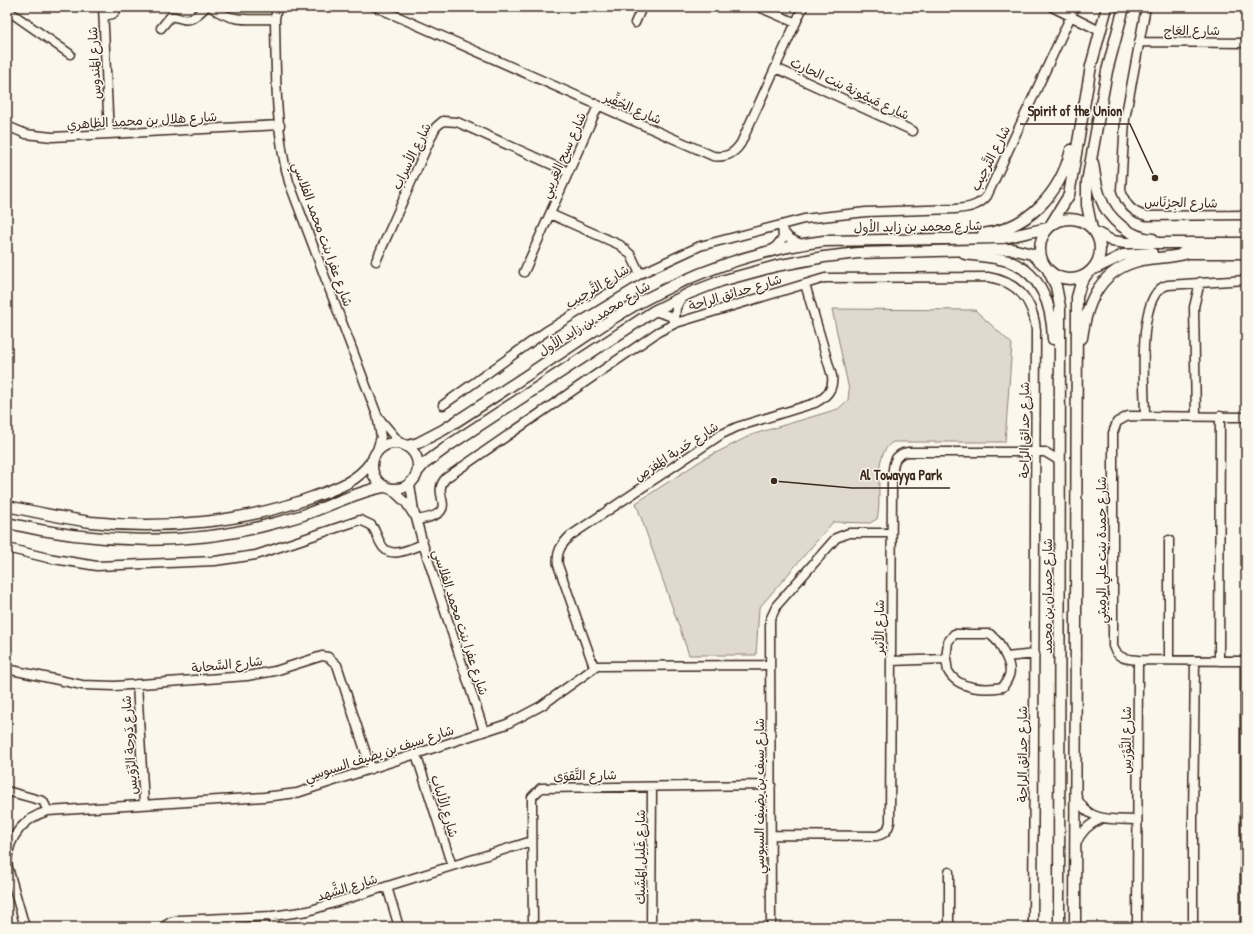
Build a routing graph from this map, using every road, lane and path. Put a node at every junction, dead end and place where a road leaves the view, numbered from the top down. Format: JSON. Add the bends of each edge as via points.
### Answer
{"nodes":[{"id":1,"x":103,"y":7,"type":"edge"},
{"id":2,"x":119,"y":7,"type":"edge"},
{"id":3,"x":206,"y":7,"type":"edge"},
{"id":4,"x":211,"y":7,"type":"edge"},
{"id":5,"x":277,"y":7,"type":"edge"},
{"id":6,"x":376,"y":7,"type":"edge"},
{"id":7,"x":642,"y":7,"type":"edge"},
{"id":8,"x":759,"y":7,"type":"edge"},
{"id":9,"x":803,"y":7,"type":"edge"},
{"id":10,"x":1052,"y":7,"type":"edge"},
{"id":11,"x":1075,"y":7,"type":"edge"},
{"id":12,"x":1107,"y":7,"type":"edge"},
{"id":13,"x":1124,"y":7,"type":"edge"},
{"id":14,"x":1146,"y":7,"type":"edge"},
{"id":15,"x":7,"y":10,"type":"edge"},
{"id":16,"x":104,"y":16,"type":"junction"},
{"id":17,"x":1071,"y":16,"type":"junction"},
{"id":18,"x":275,"y":19,"type":"junction"},
{"id":19,"x":635,"y":23,"type":"dead end"},
{"id":20,"x":796,"y":23,"type":"junction"},
{"id":21,"x":161,"y":28,"type":"dead end"},
{"id":22,"x":1100,"y":31,"type":"junction"},
{"id":23,"x":1139,"y":42,"type":"junction"},
{"id":24,"x":1246,"y":43,"type":"edge"},
{"id":25,"x":70,"y":54,"type":"dead end"},
{"id":26,"x":776,"y":68,"type":"junction"},
{"id":27,"x":598,"y":106,"type":"junction"},
{"id":28,"x":1083,"y":106,"type":"junction"},
{"id":29,"x":280,"y":125,"type":"junction"},
{"id":30,"x":7,"y":126,"type":"edge"},
{"id":31,"x":913,"y":131,"type":"dead end"},
{"id":32,"x":109,"y":134,"type":"junction"},
{"id":33,"x":1092,"y":153,"type":"junction"},
{"id":34,"x":568,"y":172,"type":"junction"},
{"id":35,"x":550,"y":214,"type":"junction"},
{"id":36,"x":1246,"y":215,"type":"edge"},
{"id":37,"x":1049,"y":227,"type":"junction"},
{"id":38,"x":783,"y":228,"type":"junction"},
{"id":39,"x":1093,"y":230,"type":"junction"},
{"id":40,"x":932,"y":238,"type":"junction"},
{"id":41,"x":1188,"y":242,"type":"junction"},
{"id":42,"x":1246,"y":243,"type":"edge"},
{"id":43,"x":801,"y":244,"type":"junction"},
{"id":44,"x":930,"y":251,"type":"junction"},
{"id":45,"x":771,"y":252,"type":"junction"},
{"id":46,"x":1188,"y":253,"type":"junction"},
{"id":47,"x":1246,"y":253,"type":"edge"},
{"id":48,"x":376,"y":261,"type":"dead end"},
{"id":49,"x":1046,"y":267,"type":"junction"},
{"id":50,"x":524,"y":272,"type":"dead end"},
{"id":51,"x":1088,"y":273,"type":"junction"},
{"id":52,"x":640,"y":274,"type":"junction"},
{"id":53,"x":1246,"y":280,"type":"edge"},
{"id":54,"x":1200,"y":282,"type":"junction"},
{"id":55,"x":805,"y":284,"type":"junction"},
{"id":56,"x":681,"y":298,"type":"junction"},
{"id":57,"x":654,"y":311,"type":"junction"},
{"id":58,"x":675,"y":321,"type":"junction"},
{"id":59,"x":1059,"y":382,"type":"junction"},
{"id":60,"x":1076,"y":386,"type":"junction"},
{"id":61,"x":443,"y":405,"type":"dead end"},
{"id":62,"x":377,"y":415,"type":"junction"},
{"id":63,"x":1145,"y":416,"type":"junction"},
{"id":64,"x":1196,"y":416,"type":"junction"},
{"id":65,"x":1220,"y":416,"type":"junction"},
{"id":66,"x":1246,"y":416,"type":"edge"},
{"id":67,"x":1060,"y":442,"type":"junction"},
{"id":68,"x":403,"y":444,"type":"junction"},
{"id":69,"x":377,"y":450,"type":"junction"},
{"id":70,"x":1036,"y":452,"type":"junction"},
{"id":71,"x":1045,"y":452,"type":"junction"},
{"id":72,"x":1060,"y":461,"type":"junction"},
{"id":73,"x":372,"y":462,"type":"junction"},
{"id":74,"x":418,"y":471,"type":"junction"},
{"id":75,"x":410,"y":484,"type":"junction"},
{"id":76,"x":387,"y":488,"type":"junction"},
{"id":77,"x":7,"y":506,"type":"edge"},
{"id":78,"x":417,"y":520,"type":"junction"},
{"id":79,"x":7,"y":523,"type":"edge"},
{"id":80,"x":891,"y":533,"type":"junction"},
{"id":81,"x":1169,"y":540,"type":"dead end"},
{"id":82,"x":424,"y":544,"type":"junction"},
{"id":83,"x":7,"y":548,"type":"edge"},
{"id":84,"x":1035,"y":654,"type":"junction"},
{"id":85,"x":1006,"y":657,"type":"junction"},
{"id":86,"x":946,"y":659,"type":"junction"},
{"id":87,"x":1138,"y":660,"type":"junction"},
{"id":88,"x":1169,"y":660,"type":"junction"},
{"id":89,"x":890,"y":661,"type":"junction"},
{"id":90,"x":1195,"y":661,"type":"junction"},
{"id":91,"x":1220,"y":661,"type":"junction"},
{"id":92,"x":1245,"y":661,"type":"edge"},
{"id":93,"x":769,"y":665,"type":"junction"},
{"id":94,"x":594,"y":667,"type":"junction"},
{"id":95,"x":7,"y":669,"type":"edge"},
{"id":96,"x":137,"y":684,"type":"junction"},
{"id":97,"x":484,"y":731,"type":"junction"},
{"id":98,"x":416,"y":754,"type":"junction"},
{"id":99,"x":371,"y":769,"type":"junction"},
{"id":100,"x":771,"y":785,"type":"junction"},
{"id":101,"x":652,"y":787,"type":"junction"},
{"id":102,"x":7,"y":791,"type":"edge"},
{"id":103,"x":1076,"y":794,"type":"junction"},
{"id":104,"x":144,"y":804,"type":"junction"},
{"id":105,"x":48,"y":811,"type":"junction"},
{"id":106,"x":1101,"y":818,"type":"junction"},
{"id":107,"x":1137,"y":820,"type":"junction"},
{"id":108,"x":771,"y":835,"type":"junction"},
{"id":109,"x":532,"y":841,"type":"junction"},
{"id":110,"x":1076,"y":846,"type":"junction"},
{"id":111,"x":7,"y":862,"type":"edge"},
{"id":112,"x":452,"y":866,"type":"junction"},
{"id":113,"x":949,"y":872,"type":"dead end"},
{"id":114,"x":387,"y":887,"type":"junction"},
{"id":115,"x":11,"y":896,"type":"edge"},
{"id":116,"x":272,"y":916,"type":"junction"},
{"id":117,"x":25,"y":927,"type":"edge"},
{"id":118,"x":164,"y":927,"type":"edge"},
{"id":119,"x":276,"y":927,"type":"edge"},
{"id":120,"x":399,"y":927,"type":"edge"},
{"id":121,"x":533,"y":927,"type":"edge"},
{"id":122,"x":651,"y":927,"type":"edge"},
{"id":123,"x":771,"y":927,"type":"edge"},
{"id":124,"x":949,"y":927,"type":"edge"},
{"id":125,"x":1033,"y":927,"type":"edge"},
{"id":126,"x":1059,"y":927,"type":"edge"},
{"id":127,"x":1075,"y":927,"type":"edge"},
{"id":128,"x":1137,"y":927,"type":"edge"},
{"id":129,"x":1194,"y":927,"type":"edge"},
{"id":130,"x":1244,"y":927,"type":"edge"}],
"edges":[{"from":1,"to":16,"type":"street","name":"شارع المَندوس"},
{"from":2,"to":16,"type":"street","name":"شارع المَندوس","via":[[113,14]]},
{"from":3,"to":21,"type":"street","via":[[190,19],[170,17]]},
{"from":4,"to":18,"type":"street","via":[[234,19]]},
{"from":5,"to":18,"type":"street","name":"شارع عفرا بنت محمد الفلاسي"},
{"from":6,"to":27,"type":"street","name":"شارع الجُفِّير"},
{"from":7,"to":19,"type":"street"},
{"from":8,"to":20,"type":"street"},
{"from":9,"to":20,"type":"street","name":"شارع الجُفِّير"},
{"from":10,"to":17,"type":"street"},
{"from":11,"to":17,"type":"street","name":"شارع التَّرحِيب"},
{"from":12,"to":22,"type":"main road"},
{"from":13,"to":33,"type":"main road","via":[[1107,71]]},
{"from":14,"to":23,"type":"street","name":"شارع الجِرْنَاس"},
{"from":15,"to":25,"type":"street"},
{"from":16,"to":32,"type":"street","name":"شارع المَندوس"},
{"from":17,"to":22,"type":"street"},
{"from":17,"to":38,"type":"street","name":"شارع التَّرحِيب","via":[[987,196],[979,203],[968,208],[866,212],[804,219]]},
{"from":18,"to":29,"type":"street","name":"شارع عفرا بنت محمد الفلاسي"},
{"from":20,"to":26,"type":"street","name":"شارع الجُفِّير"},
{"from":22,"to":28,"type":"main road"},
{"from":23,"to":24,"type":"street","name":"شارع العَاج"},
{"from":23,"to":36,"type":"street","name":"شارع الجِرْنَاس","via":[[1123,135],[1121,190],[1126,204],[1135,212],[1147,216]]},
{"from":26,"to":27,"type":"street","name":"شارع الجُفِّير","via":[[741,143],[737,150],[727,156],[713,156]]},
{"from":26,"to":31,"type":"street","name":"شارع مَيمُونة بنت الحارِث"},
{"from":27,"to":34,"type":"street","name":"شارع سيح العَريبي"},
{"from":28,"to":37,"type":"main road","via":[[1069,196]]},
{"from":28,"to":40,"type":"main road","via":[[1064,172],[1055,189],[1039,208],[1017,224],[988,233]]},
{"from":29,"to":32,"type":"street","name":"شارع هلال بن محمد الظاهري"},
{"from":29,"to":62,"type":"street","name":"شارع عفرا بنت محمد الفلاسي","via":[[283,161],[289,182]]},
{"from":30,"to":32,"type":"street","name":"شارع هلال بن محمد الظاهري","via":[[39,136]]},
{"from":33,"to":39,"type":"main road","via":[[1086,197]]},
{"from":33,"to":41,"type":"main road","via":[[1101,201],[1118,224],[1142,237]]},
{"from":34,"to":35,"type":"street","name":"شارع سيح العَريبي"},
{"from":34,"to":48,"type":"street","name":"شارع الأسراب","via":[[457,122],[443,121],[433,133]]},
{"from":35,"to":50,"type":"street","name":"شارع سيح العَريبي"},
{"from":35,"to":52,"type":"street","name":"شارع سيح العَريبي","via":[[620,245],[631,255]]},
{"from":37,"to":39,"type":"main road","via":[[1059,221],[1070,219],[1080,221]]},
{"from":37,"to":40,"type":"main road","name":"شارع محمد بن زايد الأول","via":[[1003,238]]},
{"from":37,"to":49,"type":"main road","via":[[1043,235],[1040,249]]},
{"from":38,"to":43,"type":"street","via":[[789,238]]},
{"from":38,"to":45,"type":"street","via":[[781,242]]},
{"from":38,"to":52,"type":"street","name":"شارع التَّرحِيب","via":[[700,246]]},
{"from":39,"to":41,"type":"main road","via":[[1119,243]]},
{"from":39,"to":51,"type":"main road","via":[[1100,252],[1098,260]]},
{"from":40,"to":43,"type":"main road","name":"شارع محمد بن زايد الأول"},
{"from":41,"to":42,"type":"main road"},
{"from":43,"to":45,"type":"main road","name":"شارع محمد بن زايد الأول"},
{"from":44,"to":49,"type":"main road","name":"شارع محمد بن زايد الأول","via":[[1012,249],[1032,254]]},
{"from":44,"to":56,"type":"main road","name":"شارع محمد بن زايد الأول","via":[[858,253],[804,260],[747,273]]},
{"from":44,"to":59,"type":"main road","via":[[1008,261],[1036,281],[1043,291],[1051,315],[1054,358]]},
{"from":45,"to":68,"type":"main road","name":"شارع محمد بن زايد الأول","via":[[702,273],[644,300],[443,430],[423,441]]},
{"from":46,"to":47,"type":"main road"},
{"from":46,"to":51,"type":"main road","via":[[1132,254],[1112,259]]},
{"from":46,"to":60,"type":"main road","via":[[1133,262],[1116,271],[1101,285],[1090,302],[1086,315]]},
{"from":49,"to":51,"type":"main road","via":[[1055,275],[1066,279]]},
{"from":49,"to":59,"type":"main road","name":"شارع حمدان بن محمد","via":[[1056,286],[1059,300]]},
{"from":51,"to":60,"type":"main road","via":[[1081,283],[1077,297]]},
{"from":52,"to":61,"type":"street","name":"شارع التَّرحِيب","via":[[545,332]]},
{"from":53,"to":54,"type":"street"},
{"from":54,"to":63,"type":"street","via":[[1165,285],[1157,290],[1153,298],[1145,325]]},
{"from":54,"to":64,"type":"street","via":[[1194,307]]},
{"from":55,"to":58,"type":"street","name":"شارع حدائق الراحة"},
{"from":55,"to":70,"type":"street","name":"شارع حدائق الراحة","via":[[825,278],[988,277],[1002,281],[1019,291],[1031,306],[1036,330]]},
{"from":55,"to":94,"type":"street","name":"شارع حَدبة المَفرَص","via":[[832,376],[833,383],[826,397],[815,404],[737,427],[722,434],[570,536],[560,548],[558,565]]},
{"from":56,"to":57,"type":"main road","name":"شارع محمد بن زايد الأول"},
{"from":56,"to":58,"type":"street","name":"شارع حدائق الراحة","via":[[676,308]]},
{"from":57,"to":58,"type":"street","name":"شارع حدائق الراحة","via":[[670,316]]},
{"from":57,"to":74,"type":"main road","name":"شارع محمد بن زايد الأول","via":[[451,444]]},
{"from":58,"to":78,"type":"street","name":"شارع حدائق الراحة","via":[[446,478],[440,488],[444,504],[442,511],[437,515]]},
{"from":59,"to":67,"type":"main road","name":"شارع حمدان بن محمد"},
{"from":60,"to":103,"type":"main road"},
{"from":62,"to":68,"type":"street","name":"شارع عفرا بنت محمد الفلاسي"},
{"from":62,"to":69,"type":"street","name":"شارع عفرا بنت محمد الفلاسي","via":[[381,437]]},
{"from":63,"to":64,"type":"street","name":"شارع حمدة بنت علي الرميثي"},
{"from":63,"to":87,"type":"street","name":"شارع حمدة بنت علي الرميثي","via":[[1128,416],[1120,419],[1113,433],[1113,646],[1122,658]]},
{"from":64,"to":65,"type":"street","name":"شارع حمدة بنت علي الرميثي"},
{"from":65,"to":66,"type":"street","name":"شارع حمدة بنت علي الرميثي"},
{"from":65,"to":91,"type":"street"},
{"from":67,"to":71,"type":"street"},
{"from":67,"to":72,"type":"main road","name":"شارع حمدان بن محمد"},
{"from":68,"to":69,"type":"main road","via":[[392,443]]},
{"from":68,"to":74,"type":"main road","via":[[416,457]]},
{"from":69,"to":73,"type":"main road"},
{"from":70,"to":71,"type":"street","name":"شارع الأثير"},
{"from":70,"to":80,"type":"street","name":"شارع الأثير","via":[[902,452],[896,456],[893,463]]},
{"from":70,"to":84,"type":"street","name":"شارع حدائق الراحة"},
{"from":71,"to":72,"type":"street"},
{"from":72,"to":126,"type":"main road","name":"شارع حمدان بن محمد"},
{"from":73,"to":76,"type":"main road","via":[[373,476]]},
{"from":73,"to":77,"type":"main road","via":[[360,475],[343,486],[308,499],[265,511],[204,521],[146,524],[92,522]]},
{"from":74,"to":75,"type":"main road"},
{"from":75,"to":76,"type":"main road","via":[[398,490]]},
{"from":75,"to":78,"type":"street","name":"شارع عفرا بنت محمد الفلاسي"},
{"from":76,"to":78,"type":"street","name":"شارع عفرا بنت محمد الفلاسي","via":[[406,504]]},
{"from":76,"to":79,"type":"main road","via":[[357,494],[283,521],[205,536],[145,539],[104,537],[50,532]]},
{"from":78,"to":82,"type":"street","name":"شارع عفرا بنت محمد الفلاسي"},
{"from":80,"to":89,"type":"street","name":"شارع الأثير"},
{"from":80,"to":93,"type":"street","name":"شارع سيف بن يضيف السبوسي","via":[[849,533],[836,538],[775,609],[769,628]]},
{"from":81,"to":88,"type":"street"},
{"from":82,"to":83,"type":"street","via":[[399,552],[388,552],[382,547],[371,525],[360,520],[256,555],[215,561],[97,566]]},
{"from":82,"to":97,"type":"street","name":"شارع عفرا بنت محمد الفلاسي"},
{"from":84,"to":85,"type":"street"},
{"from":84,"to":125,"type":"street","name":"شارع حدائق الراحة"},
{"from":85,"to":86,"type":"street","via":[[999,643],[990,634],[963,633],[954,634],[948,642]]},
{"from":85,"to":86,"type":"street","via":[[1011,675],[1003,687],[988,690],[963,685],[948,671]]},
{"from":86,"to":89,"type":"street"},
{"from":87,"to":88,"type":"street","name":"شارع حمدة بنت علي الرميثي"},
{"from":87,"to":107,"type":"street","name":"شارع النَّوْرَس"},
{"from":88,"to":90,"type":"street","name":"شارع حمدة بنت علي الرميثي"},
{"from":89,"to":108,"type":"street","name":"شارع الأثير","via":[[888,829],[876,836]]},
{"from":90,"to":91,"type":"street","name":"شارع حمدة بنت علي الرميثي"},
{"from":90,"to":129,"type":"street"},
{"from":91,"to":92,"type":"street","name":"شارع حمدة بنت علي الرميثي"},
{"from":92,"to":130,"type":"street"},
{"from":93,"to":94,"type":"street"},
{"from":93,"to":100,"type":"street","name":"شارع سيف بن يضيف السبوسي"},
{"from":94,"to":97,"type":"street","name":"شارع سيف بن يضيف السبوسي","via":[[522,718]]},
{"from":95,"to":96,"type":"street","name":"شارع السَّحابة","via":[[82,685]]},
{"from":96,"to":99,"type":"street","name":"شارع السَّحابة","via":[[247,676],[274,671],[322,656],[328,657],[337,665]]},
{"from":96,"to":104,"type":"street","name":"شارع دَوحة الرِّوَيس"},
{"from":97,"to":98,"type":"street","name":"شارع سيف بن يضيف السبوسي"},
{"from":98,"to":99,"type":"street","name":"شارع سيف بن يضيف السبوسي"},
{"from":98,"to":112,"type":"street","name":"شارع الألباب"},
{"from":99,"to":104,"type":"street","name":"شارع سيف بن يضيف السبوسي","via":[[282,796]]},
{"from":100,"to":101,"type":"street","name":"شارع التَّقوَى"},
{"from":100,"to":108,"type":"street","name":"شارع سيف بن يضيف السبوسي"},
{"from":101,"to":109,"type":"street","name":"شارع التَّقوَى","via":[[541,788],[532,797]]},
{"from":101,"to":122,"type":"street","name":"شارع غَلِيل المُشَيك"},
{"from":102,"to":105,"type":"street","via":[[43,801]]},
{"from":103,"to":106,"type":"street","via":[[1087,812]]},
{"from":103,"to":110,"type":"main road"},
{"from":104,"to":105,"type":"street","name":"شارع سيف بن يضيف السبوسي"},
{"from":105,"to":111,"type":"street","name":"شارع سيف بن يضيف السبوسي","via":[[31,818],[18,830],[10,846]]},
{"from":106,"to":107,"type":"street"},
{"from":106,"to":110,"type":"street","via":[[1088,826],[1078,838]]},
{"from":107,"to":128,"type":"street","name":"شارع النَّوْرَس"},
{"from":108,"to":123,"type":"street","name":"شارع سيف بن يضيف السبوسي"},
{"from":109,"to":112,"type":"street","name":"شارع الشَّهد"},
{"from":109,"to":121,"type":"street","name":"شارع التَّقوَى"},
{"from":110,"to":127,"type":"main road"},
{"from":111,"to":115,"type":"street","name":"شارع سيف بن يضيف السبوسي"},
{"from":112,"to":114,"type":"street","name":"شارع الشَّهد"},
{"from":113,"to":124,"type":"street"},
{"from":114,"to":116,"type":"street","name":"شارع الشَّهد","via":[[308,911]]},
{"from":114,"to":120,"type":"street"},
{"from":115,"to":117,"type":"street","name":"شارع سيف بن يضيف السبوسي"},
{"from":116,"to":118,"type":"street","name":"شارع الشَّهد","via":[[179,920]]},
{"from":116,"to":119,"type":"street"}]}
